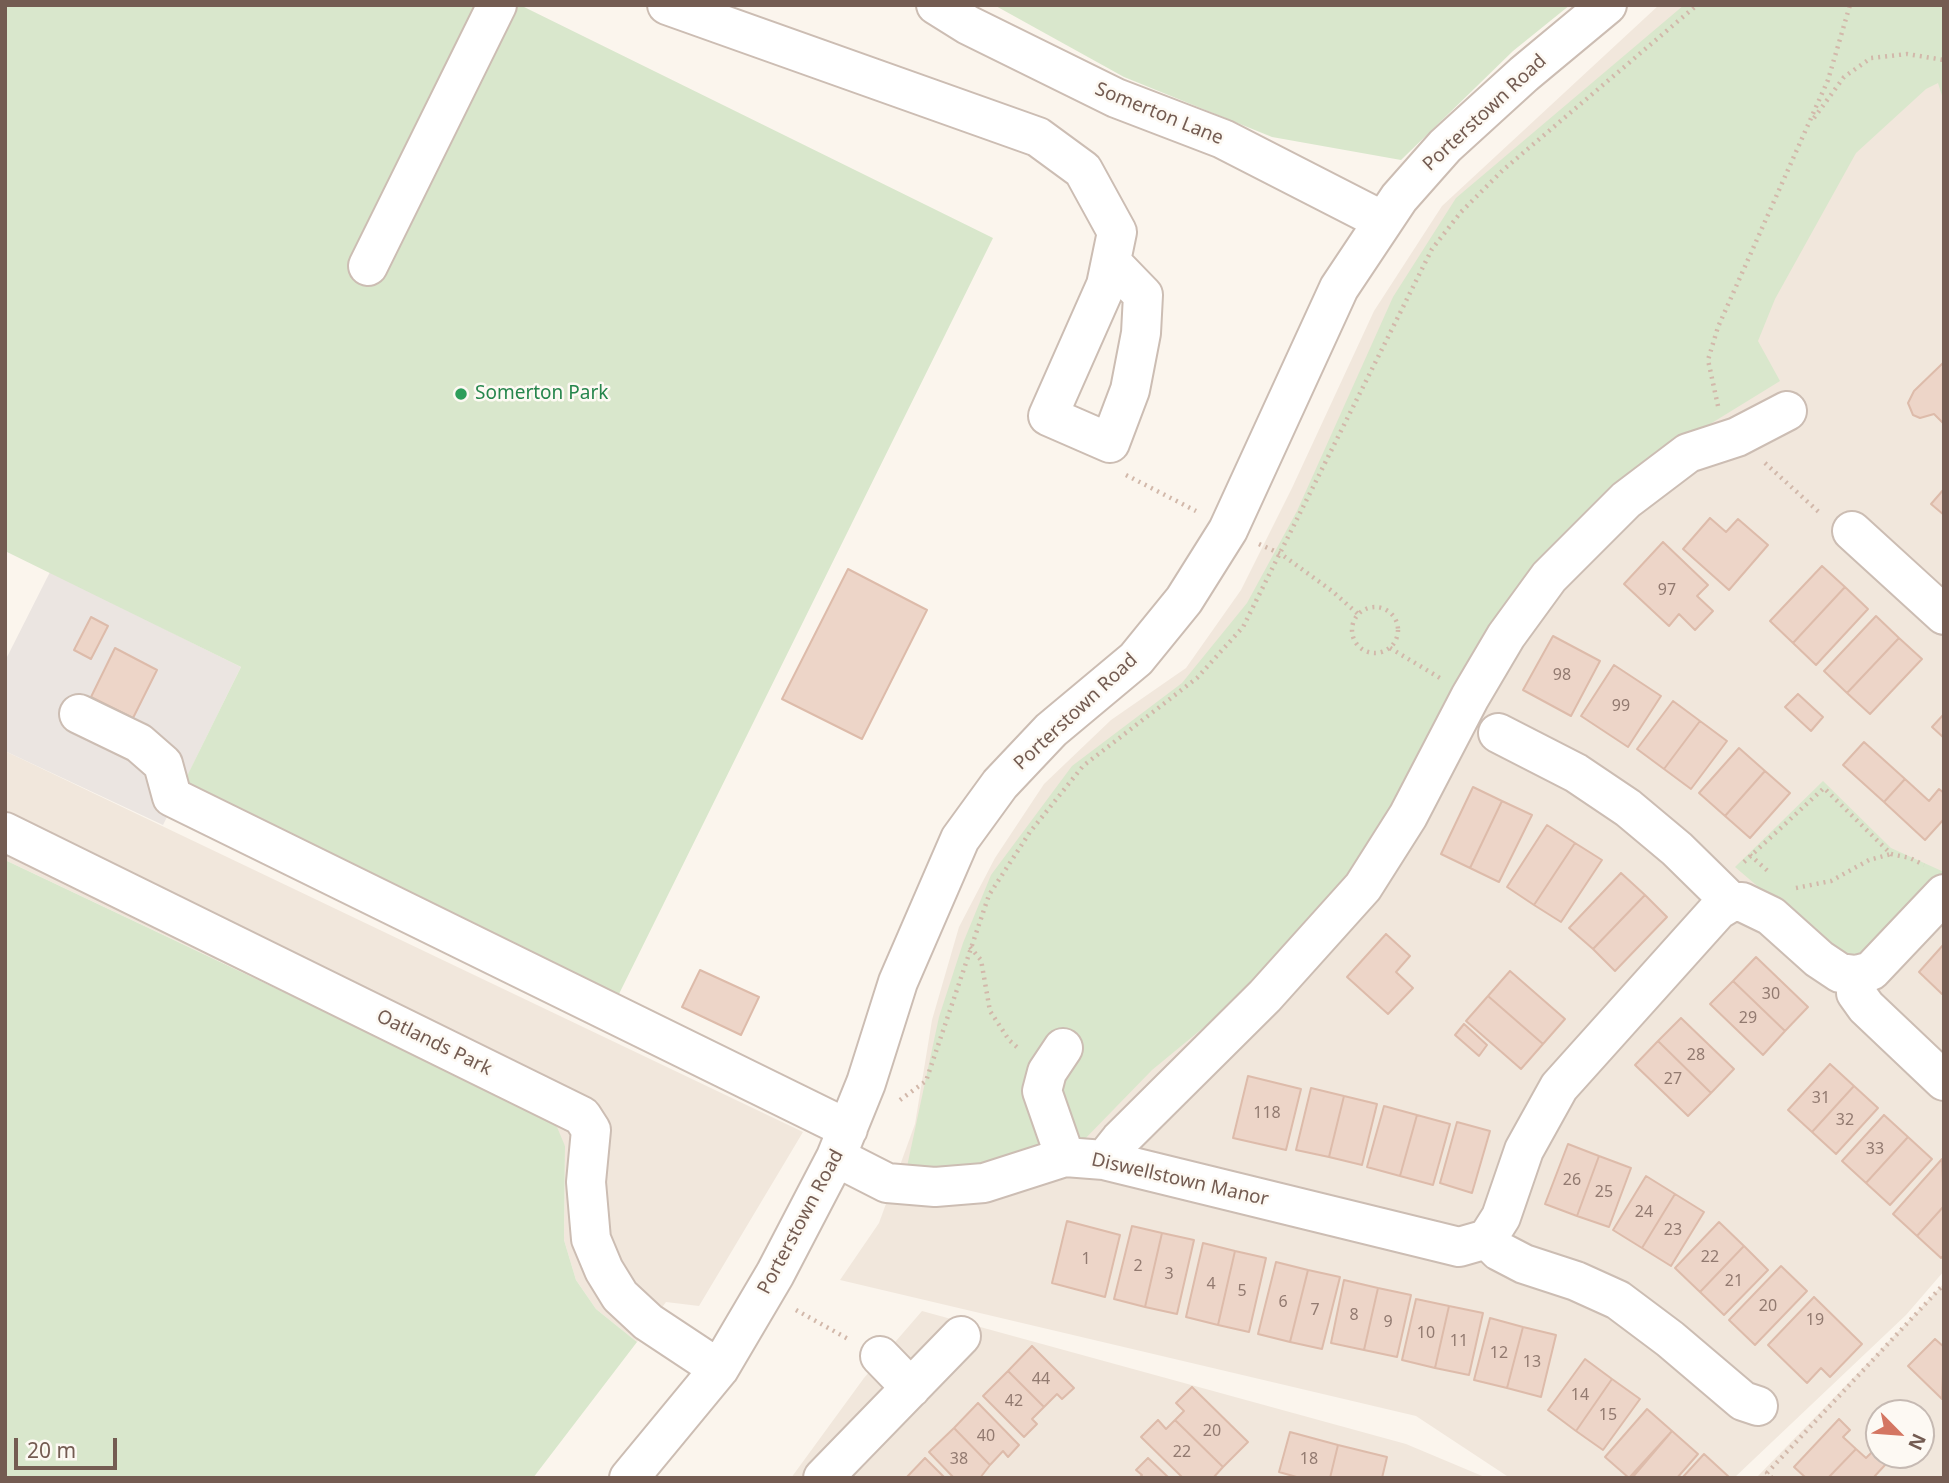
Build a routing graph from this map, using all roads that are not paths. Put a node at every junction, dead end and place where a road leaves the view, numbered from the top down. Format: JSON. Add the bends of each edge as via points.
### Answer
{"nodes":[{"id":1,"x":497,"y":5,"type":"edge"},
{"id":2,"x":667,"y":5,"type":"edge"},
{"id":3,"x":936,"y":5,"type":"edge"},
{"id":4,"x":1607,"y":5,"type":"edge"},
{"id":5,"x":1383,"y":221,"type":"junction"},
{"id":6,"x":1111,"y":262,"type":"dead end"},
{"id":7,"x":368,"y":266,"type":"dead end"},
{"id":8,"x":1787,"y":411,"type":"dead end"},
{"id":9,"x":1853,"y":531,"type":"road end"},
{"id":10,"x":1944,"y":615,"type":"edge"},
{"id":11,"x":79,"y":713,"type":"dead end"},
{"id":12,"x":1498,"y":733,"type":"dead end"},
{"id":13,"x":5,"y":832,"type":"edge"},
{"id":14,"x":1938,"y":882,"type":"edge"},
{"id":15,"x":1725,"y":896,"type":"junction"},
{"id":16,"x":1856,"y":975,"type":"junction"},
{"id":17,"x":1055,"y":1060,"type":"road end"},
{"id":18,"x":1944,"y":1081,"type":"edge"},
{"id":19,"x":842,"y":1143,"type":"junction"},
{"id":20,"x":1065,"y":1157,"type":"junction"},
{"id":21,"x":1104,"y":1160,"type":"junction"},
{"id":22,"x":1487,"y":1239,"type":"junction"},
{"id":23,"x":961,"y":1336,"type":"dead end"},
{"id":24,"x":880,"y":1356,"type":"road end"},
{"id":25,"x":719,"y":1369,"type":"junction"},
{"id":26,"x":911,"y":1388,"type":"junction"},
{"id":27,"x":1758,"y":1406,"type":"dead end"},
{"id":28,"x":629,"y":1478,"type":"edge"},
{"id":29,"x":823,"y":1478,"type":"edge"}],
"edges":[{"from":1,"to":7,"type":"street"},
{"from":2,"to":6,"type":"street","via":[[1038,136],[1083,170],[1117,232]]},
{"from":3,"to":5,"type":"street","name":"Somerton Lane","via":[[1103,92],[1223,139]]},
{"from":4,"to":5,"type":"street","name":"Porterstown Road","via":[[1445,146]]},
{"from":5,"to":19,"type":"street","name":"Porterstown Road","via":[[1339,288],[1228,530],[1184,600],[1136,659],[1051,730],[1000,784],[960,839],[898,982]]},
{"from":8,"to":21,"type":"street","via":[[1737,437],[1688,453],[1626,500],[1549,577],[1500,646],[1408,816],[1363,887],[1265,996]]},
{"from":9,"to":10,"type":"street"},
{"from":11,"to":19,"type":"street","name":"Diswellstown Manor","via":[[139,743],[163,764],[172,797]]},
{"from":12,"to":15,"type":"street","via":[[1576,773],[1628,808]]},
{"from":13,"to":25,"type":"street","name":"Oatlands Park","via":[[582,1116],[591,1129],[586,1182],[591,1238],[604,1270],[620,1296],[648,1322]]},
{"from":14,"to":16,"type":"street","via":[[1871,971]]},
{"from":15,"to":16,"type":"street","via":[[1771,916],[1840,974]]},
{"from":15,"to":22,"type":"street","via":[[1559,1087],[1524,1150],[1501,1217]]},
{"from":16,"to":18,"type":"street","via":[[1856,993],[1866,1007]]},
{"from":17,"to":20,"type":"street","via":[[1042,1091]]},
{"from":19,"to":20,"type":"street","name":"Diswellstown Manor","via":[[887,1183],[935,1187],[984,1183]]},
{"from":19,"to":25,"type":"street","name":"Porterstown Road","via":[[765,1292]]},
{"from":20,"to":21,"type":"street","name":"Diswellstown Manor"},
{"from":21,"to":22,"type":"street","name":"Diswellstown Manor","via":[[1424,1240],[1459,1247]]},
{"from":22,"to":27,"type":"street","via":[[1524,1264],[1618,1300],[1743,1401]]},
{"from":23,"to":26,"type":"street"},
{"from":24,"to":26,"type":"street"},
{"from":25,"to":28,"type":"street","name":"Porterstown Road"},
{"from":26,"to":29,"type":"street"}]}
